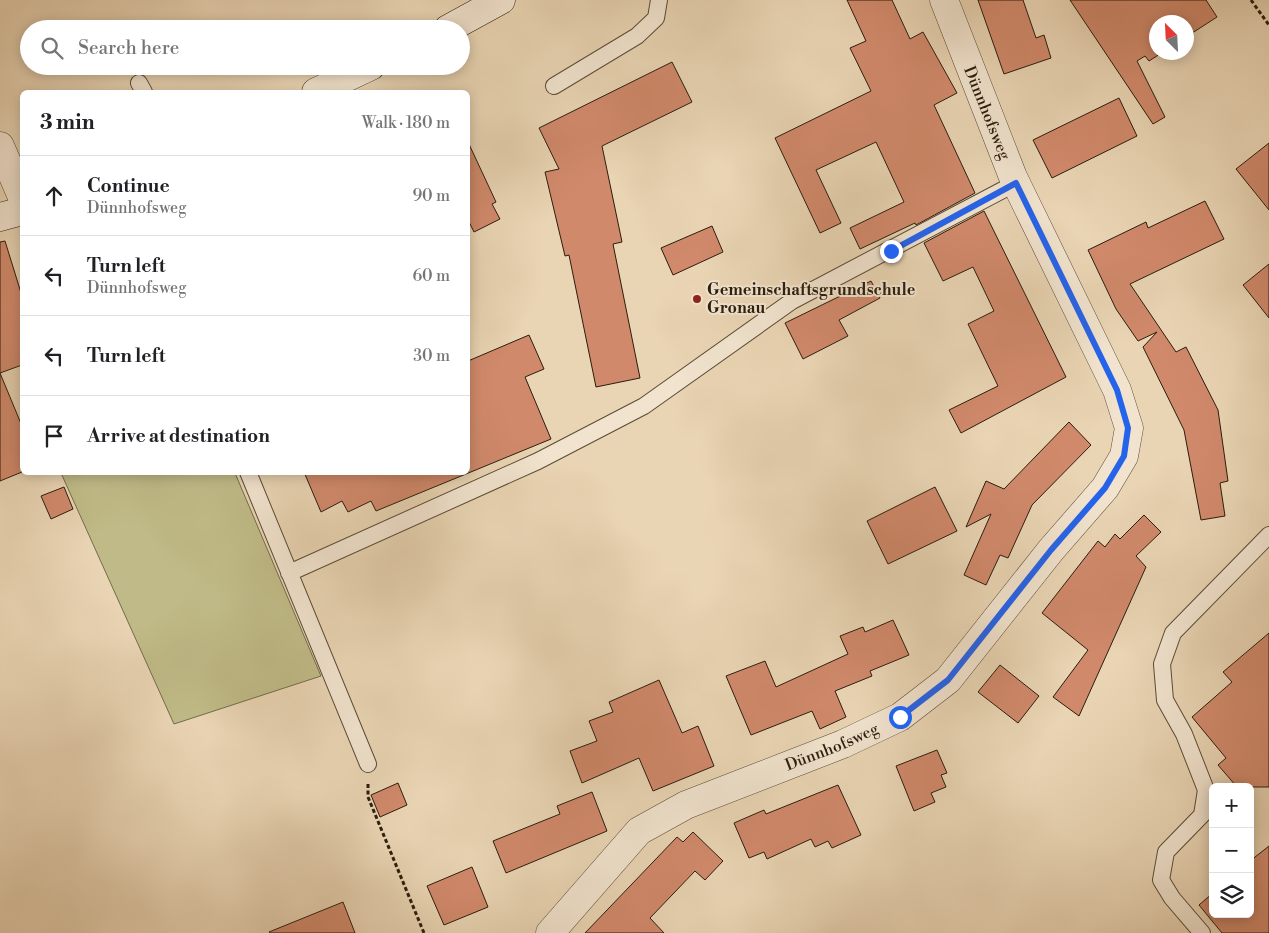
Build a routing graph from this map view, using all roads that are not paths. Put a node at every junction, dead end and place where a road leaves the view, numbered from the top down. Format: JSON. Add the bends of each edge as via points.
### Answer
{"nodes":[{"id":1,"x":501,"y":0,"type":"edge"},
{"id":2,"x":659,"y":0,"type":"edge"},
{"id":3,"x":944,"y":0,"type":"edge"},
{"id":4,"x":464,"y":20,"type":"edge"},
{"id":5,"x":352,"y":75,"type":"edge"},
{"id":6,"x":554,"y":86,"type":"dead end"},
{"id":7,"x":320,"y":90,"type":"edge"},
{"id":8,"x":0,"y":146,"type":"edge"},
{"id":9,"x":1016,"y":183,"type":"junction"},
{"id":10,"x":20,"y":192,"type":"edge"},
{"id":11,"x":20,"y":212,"type":"edge"},
{"id":12,"x":0,"y":217,"type":"edge"},
{"id":13,"x":249,"y":475,"type":"edge"},
{"id":14,"x":1269,"y":535,"type":"edge"},
{"id":15,"x":289,"y":573,"type":"junction"},
{"id":16,"x":368,"y":764,"type":"road end"},
{"id":17,"x":550,"y":933,"type":"edge"},
{"id":18,"x":1202,"y":933,"type":"edge"}],
"edges":[{"from":1,"to":4,"type":"street"},
{"from":2,"to":6,"type":"lane","via":[[656,18],[637,36]]},
{"from":3,"to":9,"type":"street","name":"Dünnhofsweg"},
{"from":5,"to":7,"type":"street"},
{"from":8,"to":10,"type":"street"},
{"from":9,"to":15,"type":"lane","via":[[792,301],[644,406],[538,461]]},
{"from":9,"to":17,"type":"street","name":"Dünnhofsweg","via":[[1117,390],[1128,428],[1124,456],[1105,488],[1051,550],[948,680],[900,717],[843,744],[686,805],[639,831]]},
{"from":11,"to":12,"type":"street"},
{"from":13,"to":15,"type":"lane"},
{"from":14,"to":18,"type":"lane","via":[[1173,633],[1162,664],[1165,700],[1184,734],[1206,790],[1202,815],[1166,852],[1161,880]]},
{"from":15,"to":16,"type":"lane"}]}
